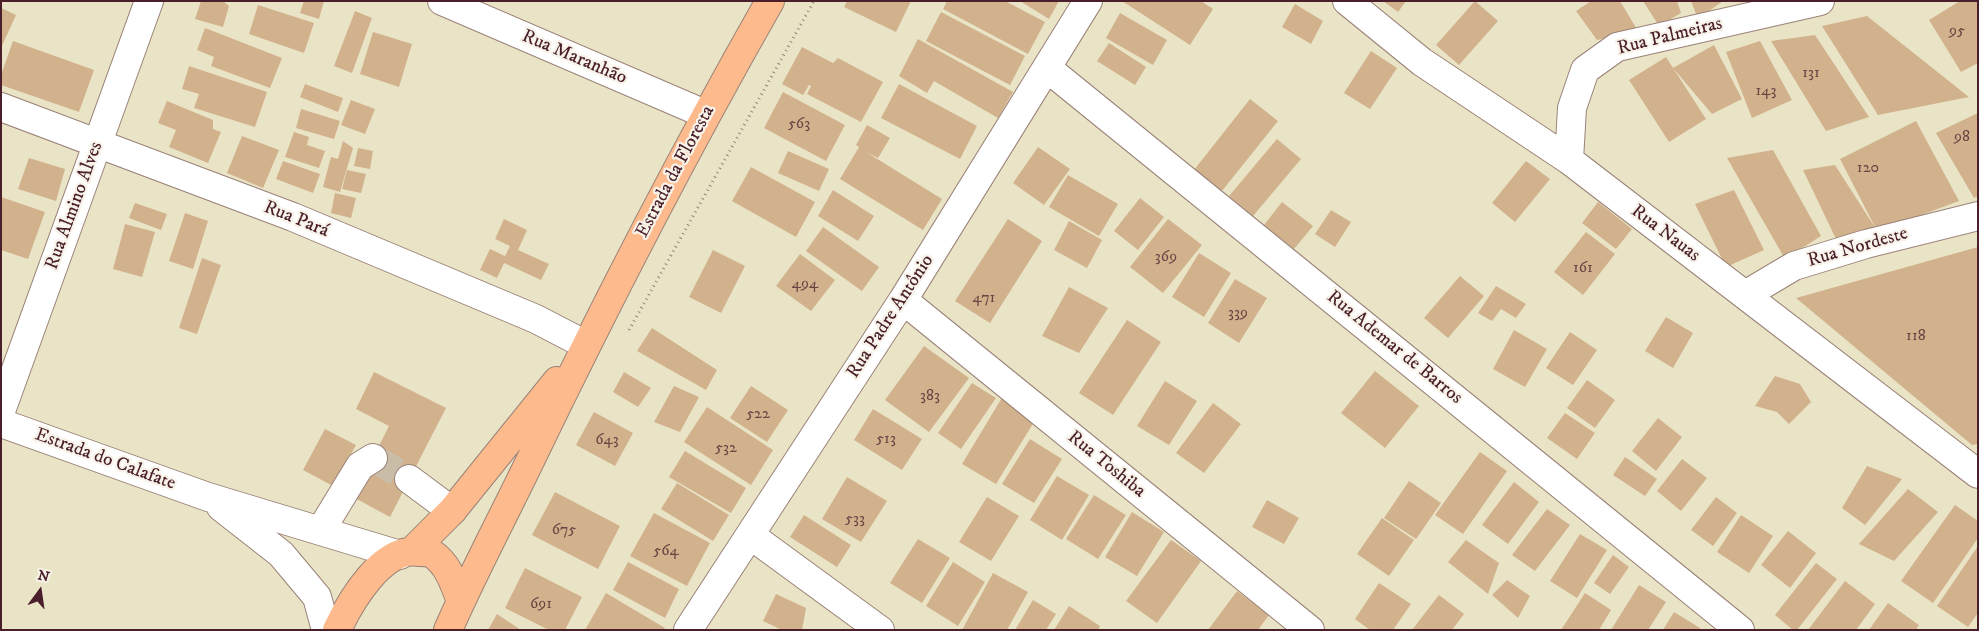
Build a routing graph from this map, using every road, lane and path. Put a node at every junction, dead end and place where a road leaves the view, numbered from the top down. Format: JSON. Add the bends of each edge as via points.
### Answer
{"nodes":[{"id":1,"x":149,"y":1,"type":"edge"},
{"id":2,"x":442,"y":1,"type":"edge"},
{"id":3,"x":770,"y":1,"type":"edge"},
{"id":4,"x":814,"y":1,"type":"edge"},
{"id":5,"x":1088,"y":1,"type":"edge"},
{"id":6,"x":1347,"y":1,"type":"edge"},
{"id":7,"x":1820,"y":1,"type":"edge"},
{"id":8,"x":1046,"y":68,"type":"junction"},
{"id":9,"x":1,"y":107,"type":"edge"},
{"id":10,"x":705,"y":114,"type":"junction"},
{"id":11,"x":97,"y":145,"type":"junction"},
{"id":12,"x":1569,"y":160,"type":"junction"},
{"id":13,"x":1978,"y":216,"type":"edge"},
{"id":14,"x":1745,"y":295,"type":"junction"},
{"id":15,"x":903,"y":300,"type":"junction"},
{"id":16,"x":628,"y":332,"type":"dead end"},
{"id":17,"x":586,"y":345,"type":"junction"},
{"id":18,"x":1,"y":411,"type":"edge"},
{"id":19,"x":1,"y":423,"type":"edge"},
{"id":20,"x":372,"y":458,"type":"dead end"},
{"id":21,"x":1976,"y":472,"type":"edge"},
{"id":22,"x":410,"y":478,"type":"tunnel mouth"},
{"id":23,"x":208,"y":497,"type":"junction"},
{"id":24,"x":452,"y":511,"type":"junction"},
{"id":25,"x":321,"y":530,"type":"junction"},
{"id":26,"x":750,"y":535,"type":"junction"},
{"id":27,"x":406,"y":553,"type":"junction"},
{"id":28,"x":461,"y":601,"type":"junction"},
{"id":29,"x":326,"y":630,"type":"edge"},
{"id":30,"x":338,"y":630,"type":"edge"},
{"id":31,"x":448,"y":630,"type":"edge"},
{"id":32,"x":688,"y":630,"type":"edge"},
{"id":33,"x":880,"y":630,"type":"edge"},
{"id":34,"x":1310,"y":630,"type":"edge"},
{"id":35,"x":1740,"y":630,"type":"edge"}],
"edges":[{"from":1,"to":11,"type":"street","name":"Rua Almino Alves"},
{"from":2,"to":10,"type":"street","name":"Rua Maranhão"},
{"from":3,"to":10,"type":"main road","name":"Estrada da Floresta"},
{"from":4,"to":16,"type":"path"},
{"from":5,"to":8,"type":"street","name":"Rua Padre Antônio"},
{"from":6,"to":12,"type":"street","name":"Rua Nauas","via":[[1422,62]]},
{"from":7,"to":12,"type":"street","name":"Rua Palmeiras","via":[[1617,46],[1585,70],[1572,108]]},
{"from":8,"to":15,"type":"street","name":"Rua Padre Antônio"},
{"from":8,"to":35,"type":"street","name":"Rua Ademar de Barros"},
{"from":9,"to":11,"type":"street","name":"Rua Pará"},
{"from":10,"to":17,"type":"main road","name":"Estrada da Floresta"},
{"from":11,"to":17,"type":"street","name":"Rua Pará","via":[[292,217],[536,319]]},
{"from":11,"to":18,"type":"street","name":"Rua Almino Alves"},
{"from":12,"to":14,"type":"street","name":"Rua Nauas"},
{"from":13,"to":14,"type":"street","name":"Rua Nordeste","via":[[1794,266]]},
{"from":14,"to":21,"type":"street","name":"Rua Nauas"},
{"from":15,"to":26,"type":"street","name":"Rua Padre Antônio"},
{"from":15,"to":34,"type":"street","name":"Rua Toshiba"},
{"from":17,"to":24,"type":"main road","name":"Estrada da Floresta"},
{"from":17,"to":28,"type":"main road","name":"Estrada da Floresta"},
{"from":19,"to":23,"type":"street","name":"Estrada do Calafate"},
{"from":20,"to":25,"type":"street","via":[[360,466]]},
{"from":22,"to":24,"type":"street"},
{"from":23,"to":25,"type":"street","name":"Estrada do Calafate"},
{"from":23,"to":29,"type":"street","name":"Estrada do Calafate","via":[[281,554],[317,597]]},
{"from":24,"to":27,"type":"main road","name":"Estrada da Floresta"},
{"from":25,"to":27,"type":"street","name":"Estrada do Calafate"},
{"from":26,"to":32,"type":"street","name":"Rua Padre Antônio"},
{"from":26,"to":33,"type":"street"},
{"from":27,"to":28,"type":"main road","via":[[432,554],[449,571]]},
{"from":27,"to":30,"type":"main road","name":"Estrada da Floresta","via":[[372,573],[348,606]]},
{"from":28,"to":31,"type":"main road","name":"Estrada da Floresta"}]}
